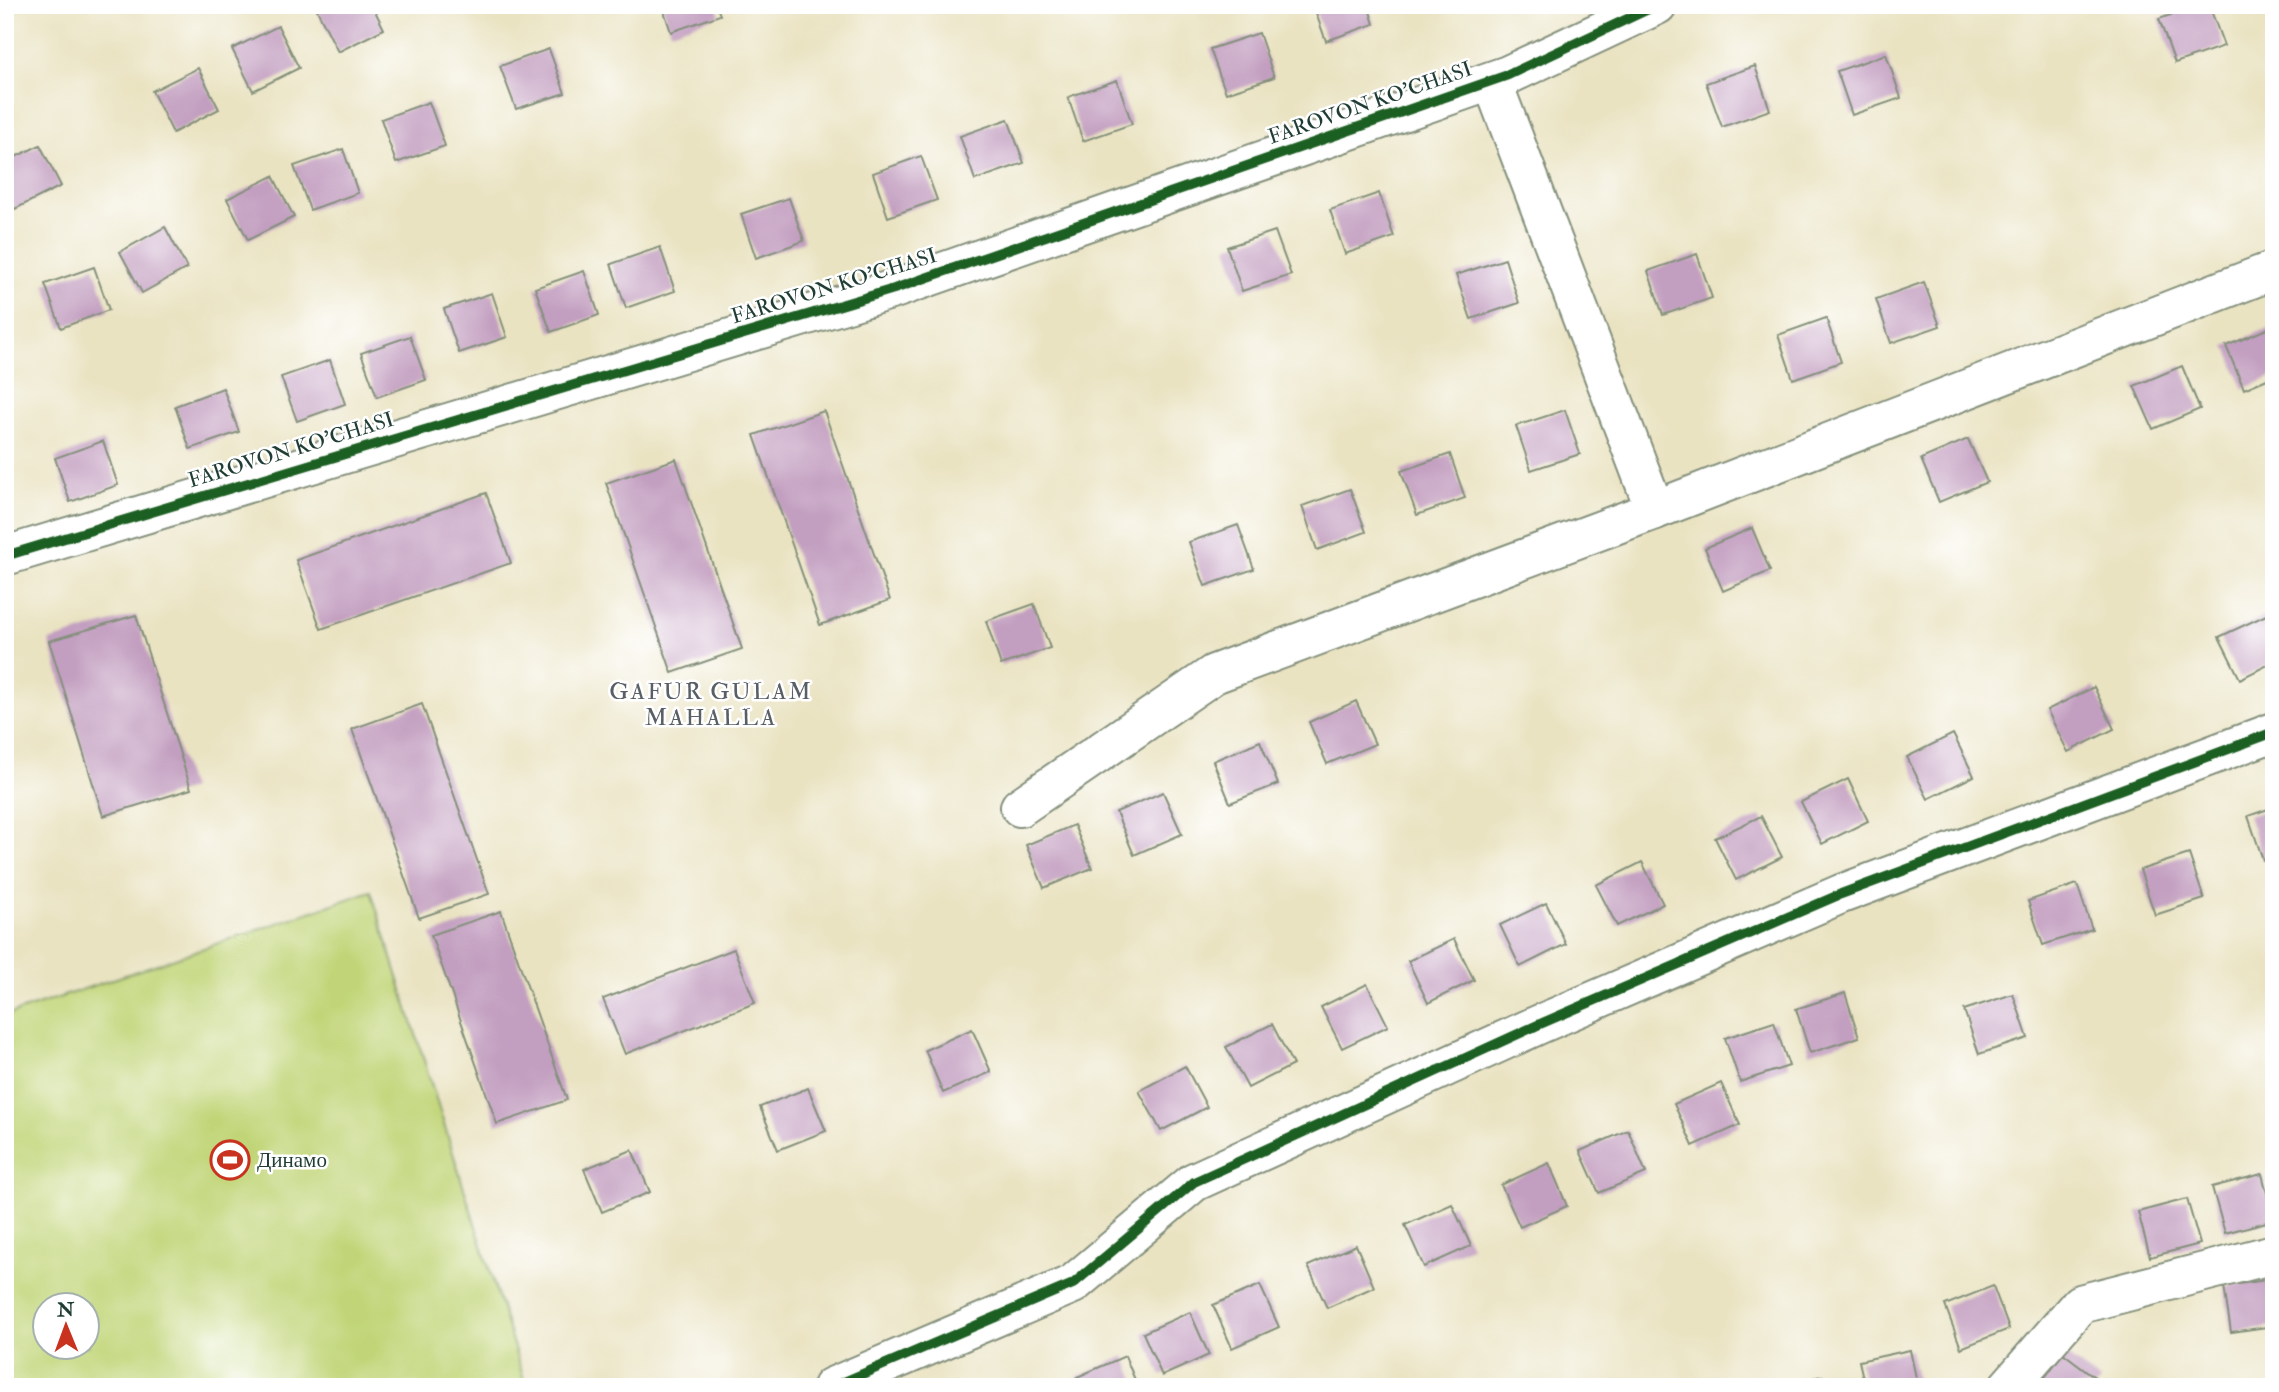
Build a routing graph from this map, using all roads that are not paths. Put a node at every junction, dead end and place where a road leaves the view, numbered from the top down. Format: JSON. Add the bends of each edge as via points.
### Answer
{"nodes":[{"id":1,"x":1657,"y":5,"type":"edge"},
{"id":2,"x":1492,"y":81,"type":"junction"},
{"id":3,"x":2274,"y":270,"type":"edge"},
{"id":4,"x":1655,"y":510,"type":"junction"},
{"id":5,"x":5,"y":556,"type":"edge"},
{"id":6,"x":2274,"y":732,"type":"edge"},
{"id":7,"x":1020,"y":807,"type":"dead end"},
{"id":8,"x":2274,"y":1254,"type":"edge"},
{"id":9,"x":832,"y":1387,"type":"edge"},
{"id":10,"x":2008,"y":1387,"type":"edge"}],
"edges":[{"from":1,"to":2,"type":"street","name":"FAROVON KO'CHASI"},
{"from":2,"to":4,"type":"street"},
{"from":2,"to":5,"type":"street","name":"FAROVON KO'CHASI","via":[[894,289]]},
{"from":3,"to":4,"type":"street"},
{"from":4,"to":7,"type":"street","via":[[1214,674]]},
{"from":6,"to":9,"type":"street","via":[[1841,894],[1528,1030],[1194,1182],[1073,1284]]},
{"from":8,"to":10,"type":"street","via":[[2080,1304]]}]}
